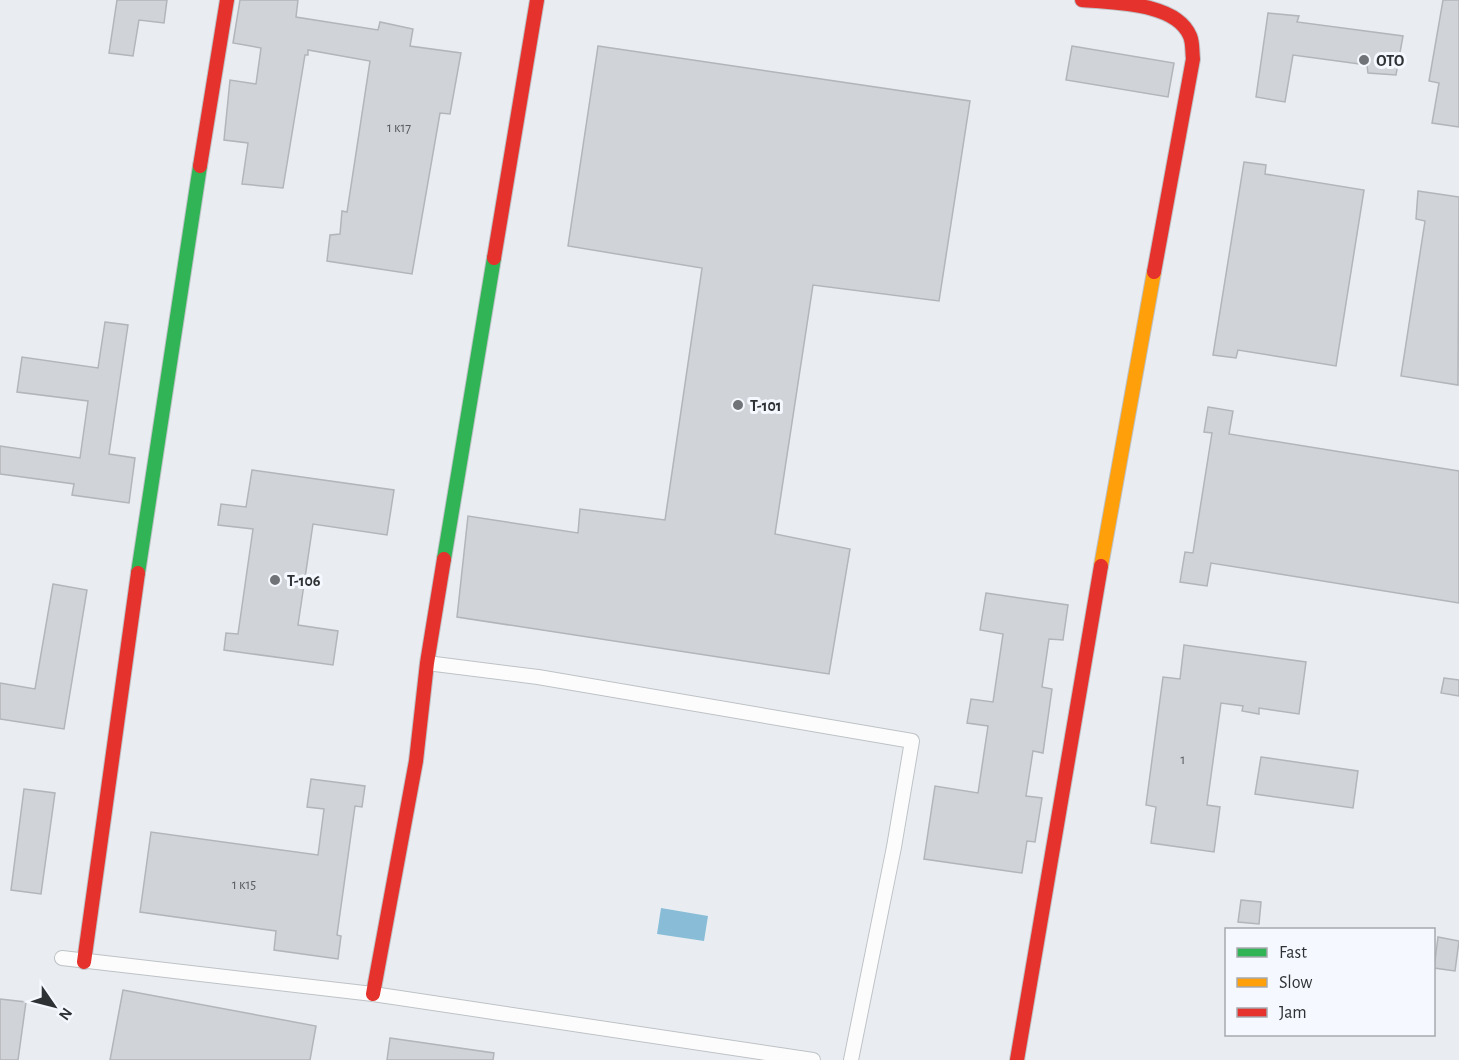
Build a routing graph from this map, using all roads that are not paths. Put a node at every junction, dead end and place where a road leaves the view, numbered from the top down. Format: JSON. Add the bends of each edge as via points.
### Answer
{"nodes":[{"id":1,"x":227,"y":0,"type":"edge"},
{"id":2,"x":537,"y":0,"type":"edge"},
{"id":3,"x":1082,"y":0,"type":"edge"},
{"id":4,"x":427,"y":663,"type":"junction"},
{"id":5,"x":62,"y":958,"type":"dead end"},
{"id":6,"x":84,"y":962,"type":"junction"},
{"id":7,"x":373,"y":994,"type":"junction"},
{"id":8,"x":813,"y":1060,"type":"edge"},
{"id":9,"x":851,"y":1060,"type":"edge"},
{"id":10,"x":1017,"y":1060,"type":"edge"}],
"edges":[{"from":1,"to":6,"type":"street","via":[[161,411]]},
{"from":2,"to":4,"type":"street"},
{"from":3,"to":10,"type":"street","via":[[1170,14],[1191,36],[1193,59]]},
{"from":4,"to":7,"type":"street","via":[[416,760]]},
{"from":4,"to":9,"type":"street","via":[[538,677],[912,741]]},
{"from":5,"to":6,"type":"street"},
{"from":6,"to":7,"type":"street"},
{"from":7,"to":8,"type":"street"}]}
